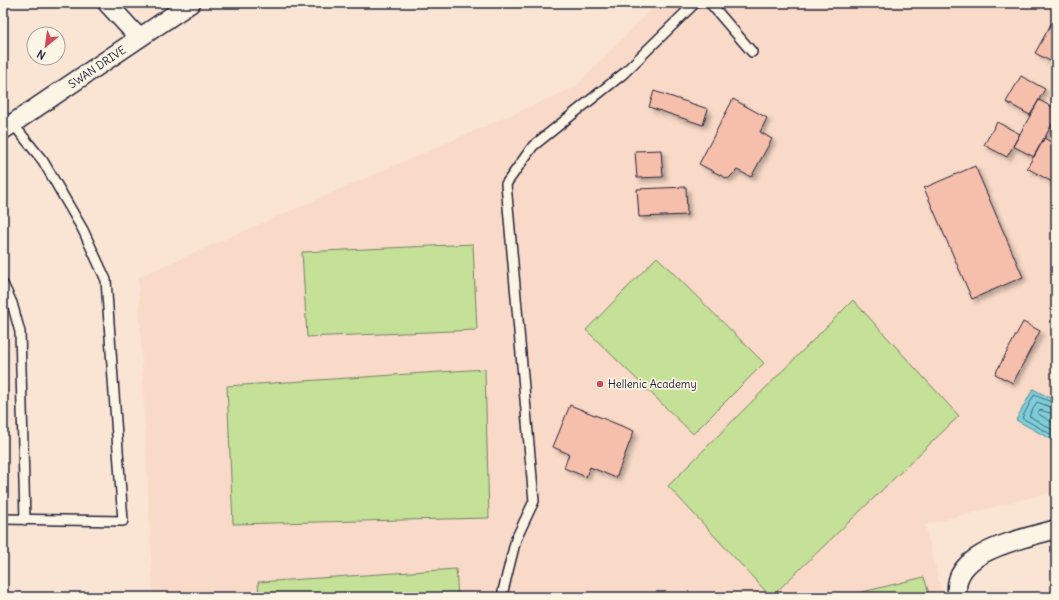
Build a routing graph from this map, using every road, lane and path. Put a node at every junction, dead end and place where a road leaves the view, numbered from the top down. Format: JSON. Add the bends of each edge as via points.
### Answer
{"nodes":[{"id":1,"x":107,"y":3,"type":"edge"},
{"id":2,"x":191,"y":3,"type":"edge"},
{"id":3,"x":695,"y":3,"type":"edge"},
{"id":4,"x":710,"y":3,"type":"edge"},
{"id":5,"x":139,"y":38,"type":"junction"},
{"id":6,"x":752,"y":52,"type":"dead end"},
{"id":7,"x":8,"y":127,"type":"edge"},
{"id":8,"x":3,"y":284,"type":"edge"},
{"id":9,"x":3,"y":519,"type":"edge"},
{"id":10,"x":25,"y":520,"type":"junction"},
{"id":11,"x":1056,"y":529,"type":"edge"},
{"id":12,"x":503,"y":597,"type":"edge"},
{"id":13,"x":958,"y":597,"type":"edge"}],
"edges":[{"from":1,"to":5,"type":"street"},
{"from":2,"to":5,"type":"street","name":"SWAN DRIVE"},
{"from":3,"to":12,"type":"lane","via":[[623,74],[533,146],[506,184],[534,501],[516,539]]},
{"from":4,"to":6,"type":"lane"},
{"from":5,"to":7,"type":"street","name":"SWAN DRIVE"},
{"from":7,"to":10,"type":"lane","via":[[43,161],[83,230],[106,280],[123,521]]},
{"from":8,"to":10,"type":"lane","via":[[12,303],[20,332]]},
{"from":9,"to":10,"type":"lane"},
{"from":11,"to":13,"type":"street","via":[[982,552],[967,563],[960,575],[956,589]]}]}
